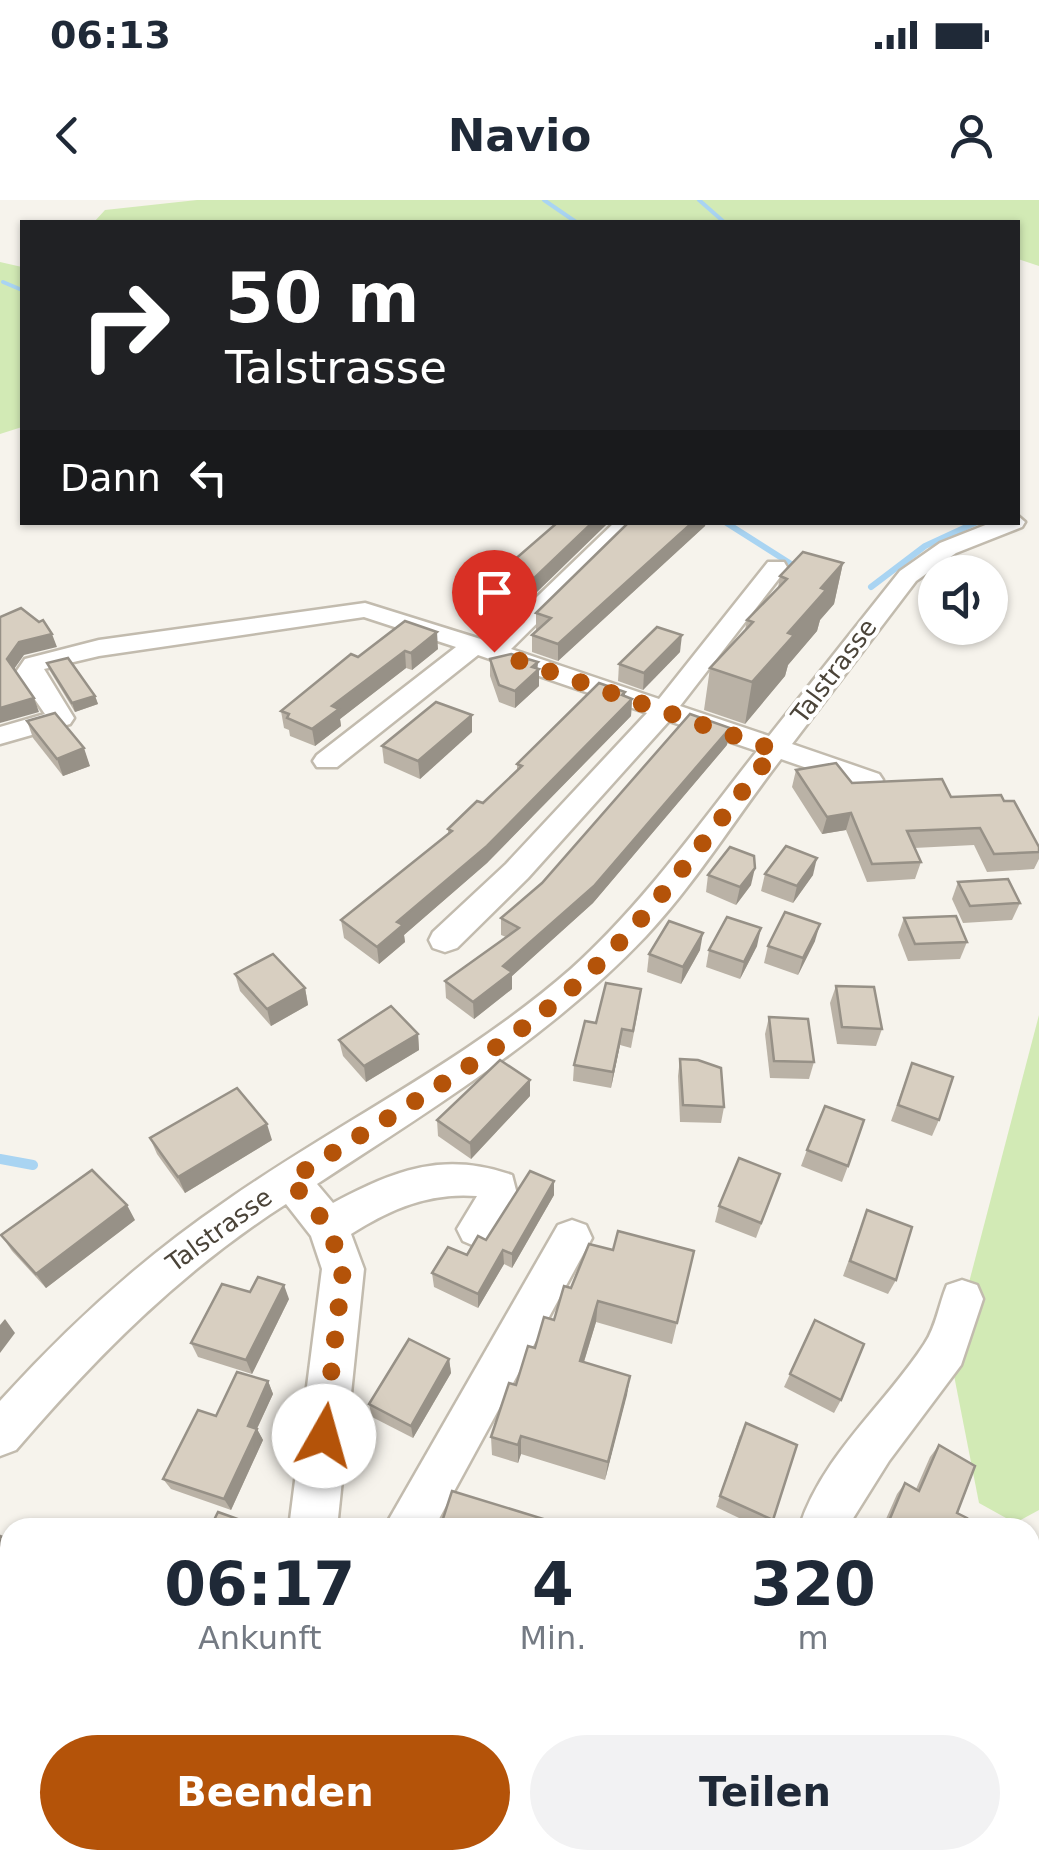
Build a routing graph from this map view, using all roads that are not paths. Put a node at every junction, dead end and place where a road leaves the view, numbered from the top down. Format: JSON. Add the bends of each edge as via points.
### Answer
{"nodes":[{"id":1,"x":625,"y":525,"type":"edge"},
{"id":2,"x":1003,"y":525,"type":"edge"},
{"id":3,"x":776,"y":567,"type":"dead end"},
{"id":4,"x":484,"y":649,"type":"junction"},
{"id":5,"x":663,"y":711,"type":"junction"},
{"id":6,"x":0,"y":736,"type":"edge"},
{"id":7,"x":775,"y":750,"type":"junction"},
{"id":8,"x":327,"y":761,"type":"dead end"},
{"id":9,"x":854,"y":781,"type":"edge"},
{"id":10,"x":445,"y":940,"type":"dead end"},
{"id":11,"x":290,"y":1180,"type":"junction"},
{"id":12,"x":328,"y":1226,"type":"junction"},
{"id":13,"x":477,"y":1229,"type":"dead end"},
{"id":14,"x":572,"y":1238,"type":"dead end"},
{"id":15,"x":962,"y":1299,"type":"dead end"},
{"id":16,"x":0,"y":1434,"type":"edge"},
{"id":17,"x":314,"y":1518,"type":"edge"},
{"id":18,"x":414,"y":1518,"type":"edge"},
{"id":19,"x":826,"y":1518,"type":"edge"}],
"edges":[{"from":1,"to":4,"type":"street"},
{"from":2,"to":7,"type":"street","name":"Talstrasse","via":[[948,548],[908,576]]},
{"from":3,"to":5,"type":"street"},
{"from":4,"to":5,"type":"street"},
{"from":4,"to":6,"type":"street","via":[[365,610],[46,658],[29,672],[61,718]]},
{"from":4,"to":8,"type":"street"},
{"from":5,"to":7,"type":"street"},
{"from":5,"to":10,"type":"street"},
{"from":7,"to":9,"type":"street"},
{"from":7,"to":11,"type":"street","name":"Talstrasse","via":[[637,925],[580,980],[452,1078]]},
{"from":11,"to":12,"type":"street"},
{"from":11,"to":16,"type":"street","name":"Talstrasse","via":[[162,1270],[71,1354]]},
{"from":12,"to":13,"type":"street","via":[[406,1187],[489,1182],[498,1187],[498,1198]]},
{"from":12,"to":17,"type":"street","via":[[343,1269]]},
{"from":14,"to":18,"type":"street"},
{"from":15,"to":19,"type":"street","via":[[946,1351]]}]}
